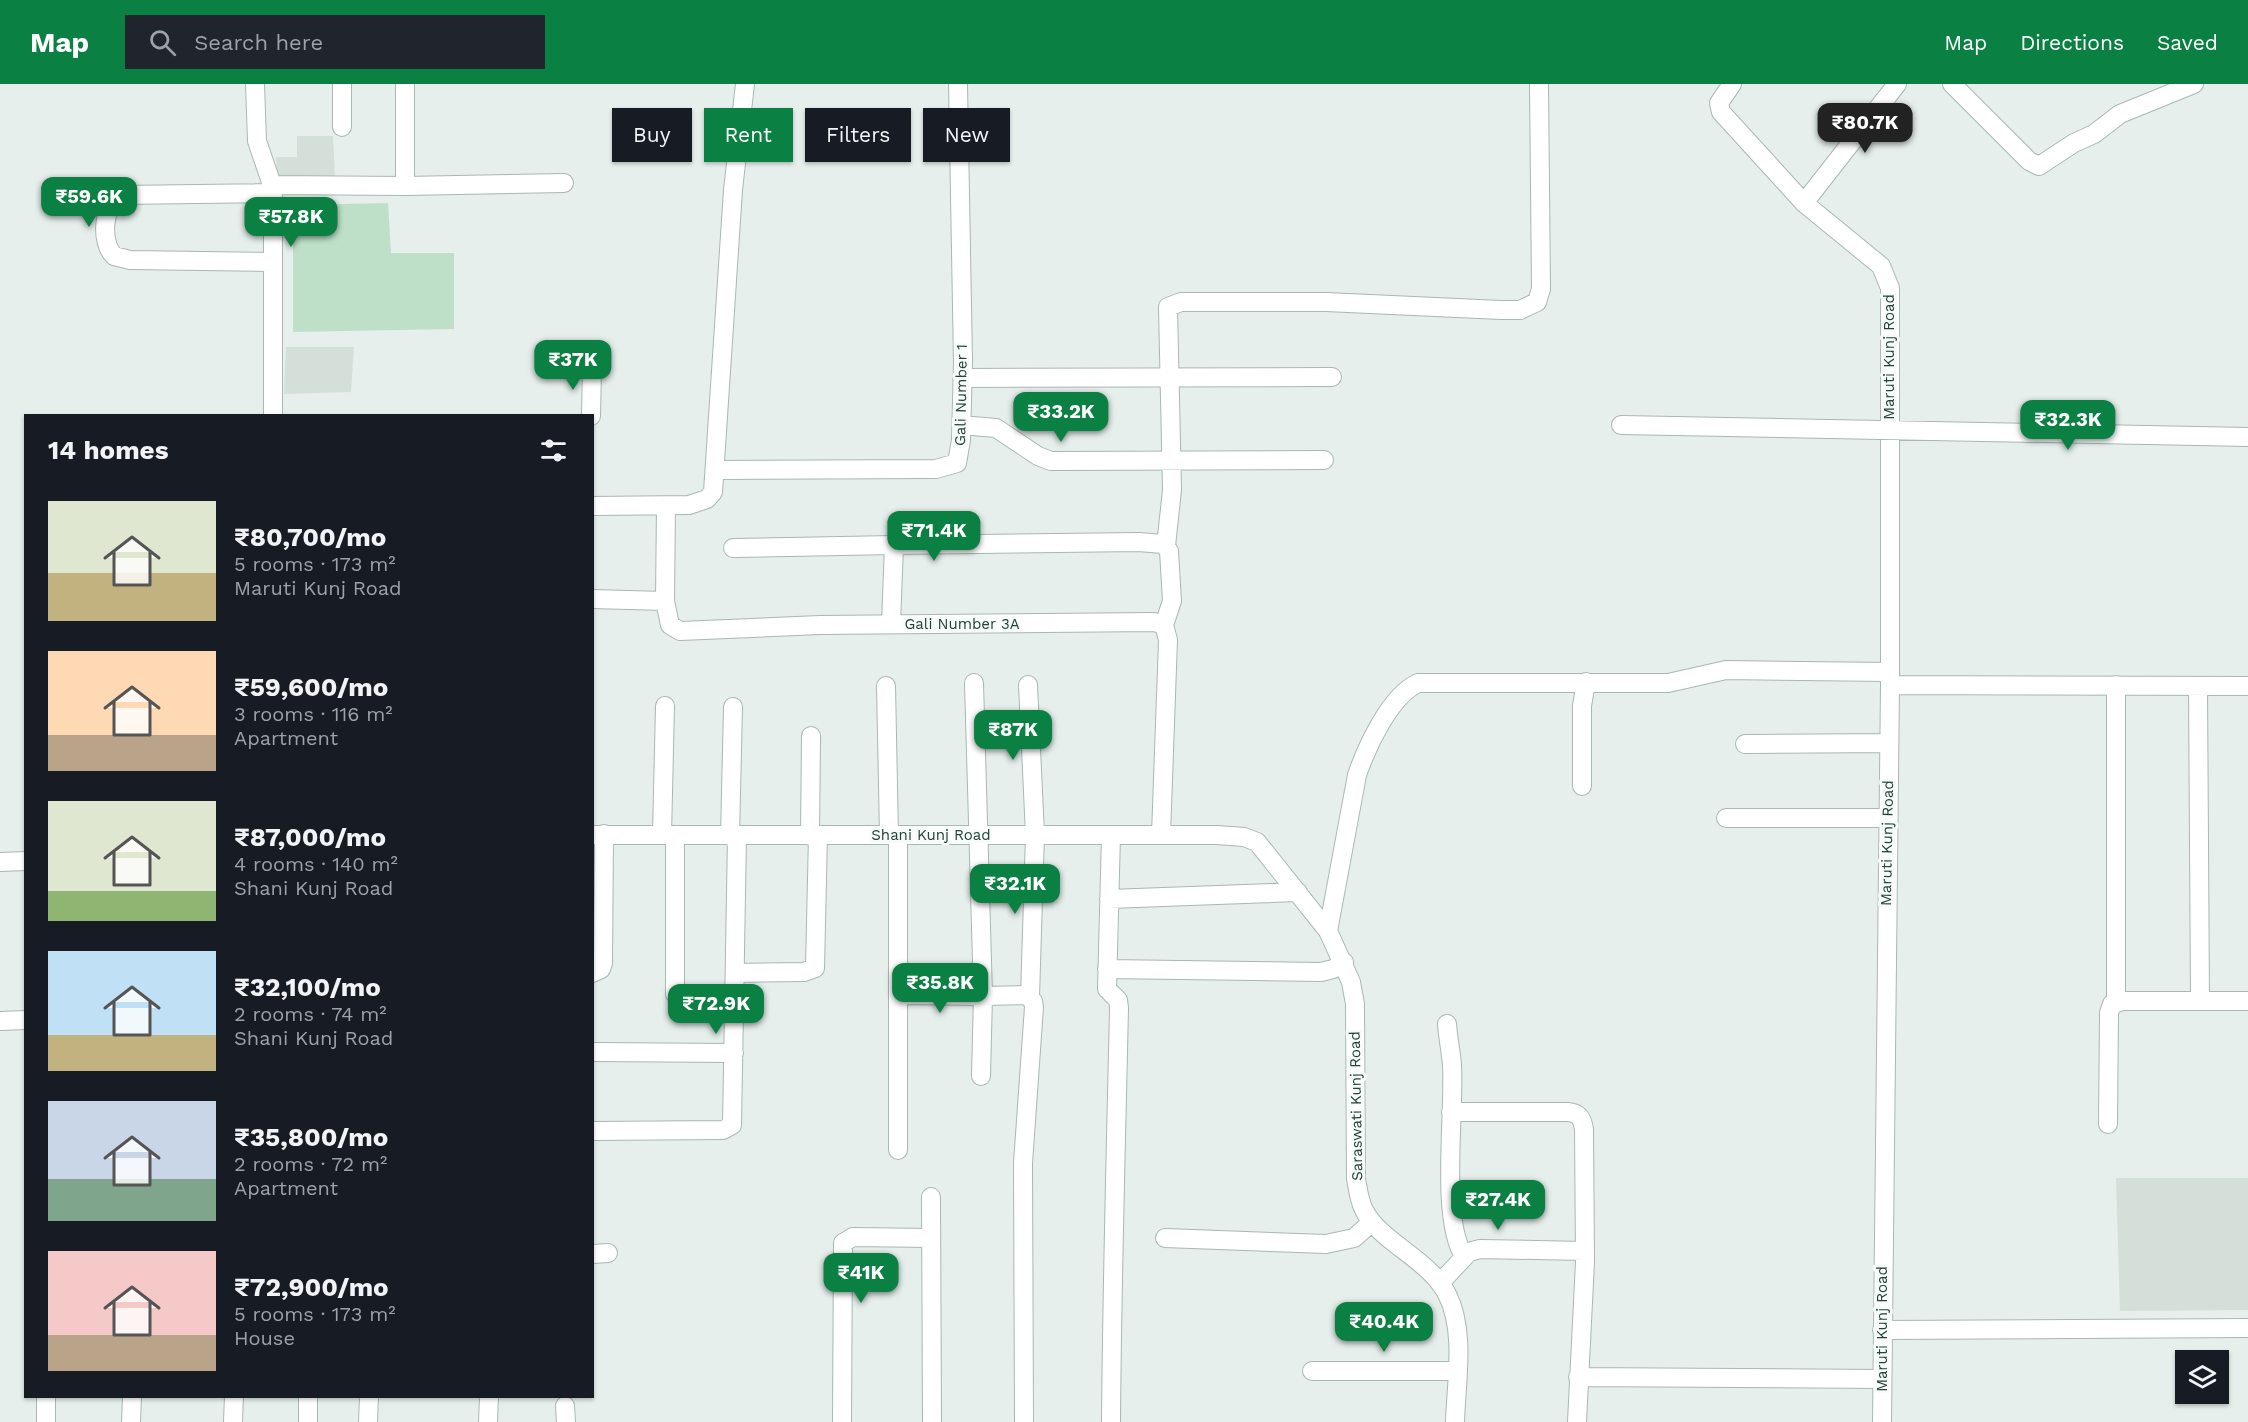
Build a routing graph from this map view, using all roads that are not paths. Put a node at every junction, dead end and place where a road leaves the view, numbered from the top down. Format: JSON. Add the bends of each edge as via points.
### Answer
{"nodes":[{"id":1,"x":255,"y":84,"type":"edge"},
{"id":2,"x":342,"y":84,"type":"edge"},
{"id":3,"x":405,"y":84,"type":"edge"},
{"id":4,"x":745,"y":84,"type":"edge"},
{"id":5,"x":958,"y":84,"type":"edge"},
{"id":6,"x":1539,"y":84,"type":"edge"},
{"id":7,"x":1732,"y":84,"type":"edge"},
{"id":8,"x":1898,"y":84,"type":"edge"},
{"id":9,"x":1952,"y":84,"type":"edge"},
{"id":10,"x":2194,"y":84,"type":"edge"},
{"id":11,"x":342,"y":127,"type":"dead end"},
{"id":12,"x":564,"y":183,"type":"dead end"},
{"id":13,"x":405,"y":186,"type":"junction"},
{"id":14,"x":272,"y":189,"type":"junction"},
{"id":15,"x":1804,"y":203,"type":"junction"},
{"id":16,"x":273,"y":262,"type":"junction"},
{"id":17,"x":592,"y":368,"type":"dead end"},
{"id":18,"x":1168,"y":377,"type":"junction"},
{"id":19,"x":1332,"y":377,"type":"dead end"},
{"id":20,"x":962,"y":378,"type":"junction"},
{"id":21,"x":273,"y":414,"type":"edge"},
{"id":22,"x":591,"y":414,"type":"edge"},
{"id":23,"x":961,"y":425,"type":"junction"},
{"id":24,"x":1621,"y":425,"type":"dead end"},
{"id":25,"x":1889,"y":430,"type":"junction"},
{"id":26,"x":2248,"y":436,"type":"edge"},
{"id":27,"x":1172,"y":459,"type":"junction"},
{"id":28,"x":1324,"y":460,"type":"dead end"},
{"id":29,"x":716,"y":470,"type":"junction"},
{"id":30,"x":594,"y":506,"type":"edge"},
{"id":31,"x":666,"y":506,"type":"junction"},
{"id":32,"x":894,"y":545,"type":"junction"},
{"id":33,"x":1166,"y":546,"type":"junction"},
{"id":34,"x":733,"y":548,"type":"dead end"},
{"id":35,"x":594,"y":598,"type":"edge"},
{"id":36,"x":665,"y":601,"type":"junction"},
{"id":37,"x":891,"y":624,"type":"junction"},
{"id":38,"x":1164,"y":625,"type":"junction"},
{"id":39,"x":1890,"y":678,"type":"junction"},
{"id":40,"x":1586,"y":682,"type":"junction"},
{"id":41,"x":974,"y":683,"type":"dead end"},
{"id":42,"x":1028,"y":685,"type":"dead end"},
{"id":43,"x":2116,"y":685,"type":"junction"},
{"id":44,"x":886,"y":686,"type":"dead end"},
{"id":45,"x":2198,"y":686,"type":"junction"},
{"id":46,"x":2248,"y":686,"type":"edge"},
{"id":47,"x":665,"y":706,"type":"dead end"},
{"id":48,"x":733,"y":707,"type":"dead end"},
{"id":49,"x":811,"y":736,"type":"dead end"},
{"id":50,"x":1888,"y":743,"type":"junction"},
{"id":51,"x":1744,"y":744,"type":"dead end"},
{"id":52,"x":1582,"y":786,"type":"dead end"},
{"id":53,"x":1726,"y":818,"type":"dead end"},
{"id":54,"x":1887,"y":818,"type":"junction"},
{"id":55,"x":980,"y":834,"type":"junction"},
{"id":56,"x":1035,"y":834,"type":"junction"},
{"id":57,"x":598,"y":835,"type":"edge"},
{"id":58,"x":669,"y":835,"type":"junction"},
{"id":59,"x":893,"y":835,"type":"junction"},
{"id":60,"x":1111,"y":835,"type":"junction"},
{"id":61,"x":1161,"y":835,"type":"junction"},
{"id":62,"x":733,"y":836,"type":"junction"},
{"id":63,"x":814,"y":836,"type":"junction"},
{"id":64,"x":1266,"y":850,"type":"joint"},
{"id":65,"x":24,"y":861,"type":"edge"},
{"id":66,"x":0,"y":862,"type":"edge"},
{"id":67,"x":1298,"y":892,"type":"junction"},
{"id":68,"x":1109,"y":899,"type":"junction"},
{"id":69,"x":1328,"y":931,"type":"junction"},
{"id":70,"x":1344,"y":962,"type":"junction"},
{"id":71,"x":1107,"y":969,"type":"junction"},
{"id":72,"x":594,"y":972,"type":"edge"},
{"id":73,"x":735,"y":973,"type":"junction"},
{"id":74,"x":675,"y":994,"type":"dead end"},
{"id":75,"x":898,"y":995,"type":"junction"},
{"id":76,"x":983,"y":996,"type":"junction"},
{"id":77,"x":1030,"y":997,"type":"junction"},
{"id":78,"x":2200,"y":1001,"type":"junction"},
{"id":79,"x":2248,"y":1001,"type":"edge"},
{"id":80,"x":2116,"y":1002,"type":"junction"},
{"id":81,"x":24,"y":1020,"type":"edge"},
{"id":82,"x":0,"y":1021,"type":"edge"},
{"id":83,"x":1447,"y":1024,"type":"dead end"},
{"id":84,"x":594,"y":1052,"type":"edge"},
{"id":85,"x":734,"y":1053,"type":"junction"},
{"id":86,"x":981,"y":1076,"type":"dead end"},
{"id":87,"x":1451,"y":1112,"type":"junction"},
{"id":88,"x":2108,"y":1124,"type":"dead end"},
{"id":89,"x":594,"y":1131,"type":"edge"},
{"id":90,"x":898,"y":1150,"type":"dead end"},
{"id":91,"x":931,"y":1197,"type":"dead end"},
{"id":92,"x":1372,"y":1222,"type":"junction"},
{"id":93,"x":930,"y":1238,"type":"junction"},
{"id":94,"x":1165,"y":1238,"type":"dead end"},
{"id":95,"x":1585,"y":1251,"type":"junction"},
{"id":96,"x":1464,"y":1256,"type":"junction"},
{"id":97,"x":1440,"y":1283,"type":"junction"},
{"id":98,"x":2248,"y":1328,"type":"edge"},
{"id":99,"x":1882,"y":1330,"type":"junction"},
{"id":100,"x":1312,"y":1371,"type":"dead end"},
{"id":101,"x":1456,"y":1371,"type":"junction"},
{"id":102,"x":1578,"y":1377,"type":"junction"},
{"id":103,"x":1882,"y":1379,"type":"junction"},
{"id":104,"x":46,"y":1398,"type":"edge"},
{"id":105,"x":132,"y":1398,"type":"edge"},
{"id":106,"x":234,"y":1398,"type":"edge"},
{"id":107,"x":308,"y":1398,"type":"edge"},
{"id":108,"x":369,"y":1398,"type":"edge"},
{"id":109,"x":489,"y":1398,"type":"edge"},
{"id":110,"x":46,"y":1422,"type":"edge"},
{"id":111,"x":131,"y":1422,"type":"edge"},
{"id":112,"x":233,"y":1422,"type":"edge"},
{"id":113,"x":308,"y":1422,"type":"edge"},
{"id":114,"x":368,"y":1422,"type":"edge"},
{"id":115,"x":488,"y":1422,"type":"edge"},
{"id":116,"x":842,"y":1422,"type":"edge"},
{"id":117,"x":932,"y":1422,"type":"edge"},
{"id":118,"x":1024,"y":1422,"type":"edge"},
{"id":119,"x":1111,"y":1422,"type":"edge"},
{"id":120,"x":1455,"y":1422,"type":"edge"},
{"id":121,"x":1577,"y":1422,"type":"edge"},
{"id":122,"x":1882,"y":1422,"type":"edge"}],
"edges":[{"from":1,"to":14,"type":"street","via":[[258,150]]},
{"from":2,"to":11,"type":"street"},
{"from":3,"to":13,"type":"street"},
{"from":4,"to":29,"type":"street","via":[[724,310]]},
{"from":5,"to":20,"type":"street","name":"Gali Number 1"},
{"from":6,"to":18,"type":"street","via":[[1538,302],[1520,310],[1326,302],[1175,302],[1167,311]]},
{"from":7,"to":15,"type":"street","via":[[1719,103],[1721,112]]},
{"from":8,"to":15,"type":"street"},
{"from":9,"to":10,"type":"street","via":[[2029,161],[2039,166],[2120,114]]},
{"from":12,"to":13,"type":"street"},
{"from":13,"to":14,"type":"street"},
{"from":14,"to":16,"type":"street"},
{"from":14,"to":16,"type":"street","via":[[120,195],[107,210],[107,245],[114,256],[130,260]]},
{"from":15,"to":25,"type":"street","name":"Maruti Kunj Road","via":[[1881,266],[1890,288]]},
{"from":16,"to":21,"type":"street"},
{"from":17,"to":22,"type":"street"},
{"from":18,"to":19,"type":"street"},
{"from":18,"to":20,"type":"street"},
{"from":18,"to":27,"type":"street"},
{"from":20,"to":23,"type":"street","name":"Gali Number 1"},
{"from":23,"to":27,"type":"street","via":[[996,428],[1051,461]]},
{"from":23,"to":29,"type":"street","name":"Gali Number 1","via":[[960,457],[957,463],[945,468]]},
{"from":24,"to":25,"type":"street"},
{"from":25,"to":26,"type":"street"},
{"from":25,"to":39,"type":"street","name":"Maruti Kunj Road"},
{"from":27,"to":28,"type":"street"},
{"from":27,"to":33,"type":"street"},
{"from":29,"to":31,"type":"street","via":[[713,492],[707,499]]},
{"from":30,"to":31,"type":"street"},
{"from":31,"to":36,"type":"street","name":"Gali Number 3A"},
{"from":32,"to":33,"type":"street","via":[[1139,542]]},
{"from":32,"to":34,"type":"street"},
{"from":32,"to":37,"type":"street"},
{"from":33,"to":38,"type":"street","via":[[1172,601]]},
{"from":35,"to":36,"type":"street"},
{"from":36,"to":37,"type":"street","name":"Gali Number 3A","via":[[670,625],[680,631]]},
{"from":37,"to":38,"type":"street","name":"Gali Number 3A"},
{"from":38,"to":61,"type":"street","via":[[1168,640]]},
{"from":39,"to":40,"type":"street","via":[[1726,670],[1668,683]]},
{"from":39,"to":43,"type":"street"},
{"from":39,"to":50,"type":"street","name":"Maruti Kunj Road"},
{"from":40,"to":52,"type":"street","via":[[1582,705]]},
{"from":40,"to":69,"type":"street","via":[[1425,681],[1402,693],[1371,742],[1357,775]]},
{"from":41,"to":55,"type":"street"},
{"from":42,"to":56,"type":"street"},
{"from":43,"to":45,"type":"street"},
{"from":43,"to":80,"type":"street"},
{"from":44,"to":59,"type":"street"},
{"from":45,"to":46,"type":"street"},
{"from":45,"to":78,"type":"street"},
{"from":47,"to":58,"type":"street"},
{"from":48,"to":62,"type":"street"},
{"from":49,"to":63,"type":"street"},
{"from":50,"to":51,"type":"street"},
{"from":50,"to":54,"type":"street","name":"Maruti Kunj Road"},
{"from":53,"to":54,"type":"street"},
{"from":54,"to":99,"type":"street","name":"Maruti Kunj Road"},
{"from":55,"to":56,"type":"street","name":"Shani Kunj Road"},
{"from":55,"to":59,"type":"street","name":"Shani Kunj Road"},
{"from":55,"to":76,"type":"street"},
{"from":56,"to":60,"type":"street","name":"Shani Kunj Road"},
{"from":56,"to":77,"type":"street"},
{"from":57,"to":58,"type":"street","name":"Shani Kunj Road"},
{"from":57,"to":72,"type":"street","via":[[603,963]]},
{"from":58,"to":62,"type":"street","name":"Shani Kunj Road"},
{"from":58,"to":74,"type":"street"},
{"from":59,"to":63,"type":"street","name":"Shani Kunj Road"},
{"from":59,"to":75,"type":"street"},
{"from":60,"to":61,"type":"street","name":"Shani Kunj Road"},
{"from":60,"to":68,"type":"street"},
{"from":61,"to":64,"type":"street","name":"Shani Kunj Road","via":[[1244,837]]},
{"from":62,"to":63,"type":"street","name":"Shani Kunj Road"},
{"from":62,"to":73,"type":"street"},
{"from":63,"to":73,"type":"street","via":[[815,968],[804,972]]},
{"from":64,"to":67,"type":"street","name":"Saraswati Kunj Road"},
{"from":65,"to":66,"type":"street"},
{"from":67,"to":68,"type":"street"},
{"from":67,"to":69,"type":"street","name":"Saraswati Kunj Road"},
{"from":68,"to":71,"type":"street"},
{"from":69,"to":70,"type":"street","name":"Saraswati Kunj Road"},
{"from":70,"to":71,"type":"street","via":[[1321,972]]},
{"from":70,"to":92,"type":"street","name":"Saraswati Kunj Road","via":[[1355,1004],[1356,1179],[1364,1210]]},
{"from":71,"to":119,"type":"street","via":[[1107,992],[1116,998],[1119,1008]]},
{"from":73,"to":85,"type":"street"},
{"from":75,"to":76,"type":"street"},
{"from":75,"to":90,"type":"street"},
{"from":76,"to":77,"type":"street"},
{"from":76,"to":86,"type":"street"},
{"from":77,"to":118,"type":"street","via":[[1035,1014],[1023,1173]]},
{"from":78,"to":79,"type":"street"},
{"from":78,"to":80,"type":"street"},
{"from":80,"to":88,"type":"street","via":[[2109,1013]]},
{"from":81,"to":82,"type":"street"},
{"from":83,"to":87,"type":"street","via":[[1452,1066]]},
{"from":84,"to":85,"type":"street"},
{"from":85,"to":89,"type":"street","via":[[730,1128]]},
{"from":87,"to":95,"type":"street","via":[[1578,1114],[1584,1129]]},
{"from":87,"to":96,"type":"street","via":[[1455,1237]]},
{"from":91,"to":93,"type":"street"},
{"from":92,"to":94,"type":"street","via":[[1354,1238],[1326,1244]]},
{"from":92,"to":97,"type":"street","name":"Saraswati Kunj Road"},
{"from":93,"to":116,"type":"street","via":[[853,1237],[843,1243]]},
{"from":93,"to":117,"type":"street"},
{"from":95,"to":96,"type":"street","via":[[1480,1249]]},
{"from":95,"to":102,"type":"street"},
{"from":96,"to":97,"type":"street"},
{"from":97,"to":101,"type":"street","name":"Saraswati Kunj Road","via":[[1454,1312]]},
{"from":98,"to":99,"type":"street"},
{"from":99,"to":103,"type":"street","name":"Maruti Kunj Road"},
{"from":100,"to":101,"type":"street"},
{"from":101,"to":120,"type":"street","name":"Saraswati Kunj Road"},
{"from":102,"to":103,"type":"street"},
{"from":102,"to":121,"type":"street"},
{"from":103,"to":122,"type":"street","name":"Maruti Kunj Road"},
{"from":104,"to":110,"type":"street"},
{"from":105,"to":111,"type":"street"},
{"from":106,"to":112,"type":"street"},
{"from":107,"to":113,"type":"street"},
{"from":108,"to":114,"type":"street"},
{"from":109,"to":115,"type":"street"}]}
